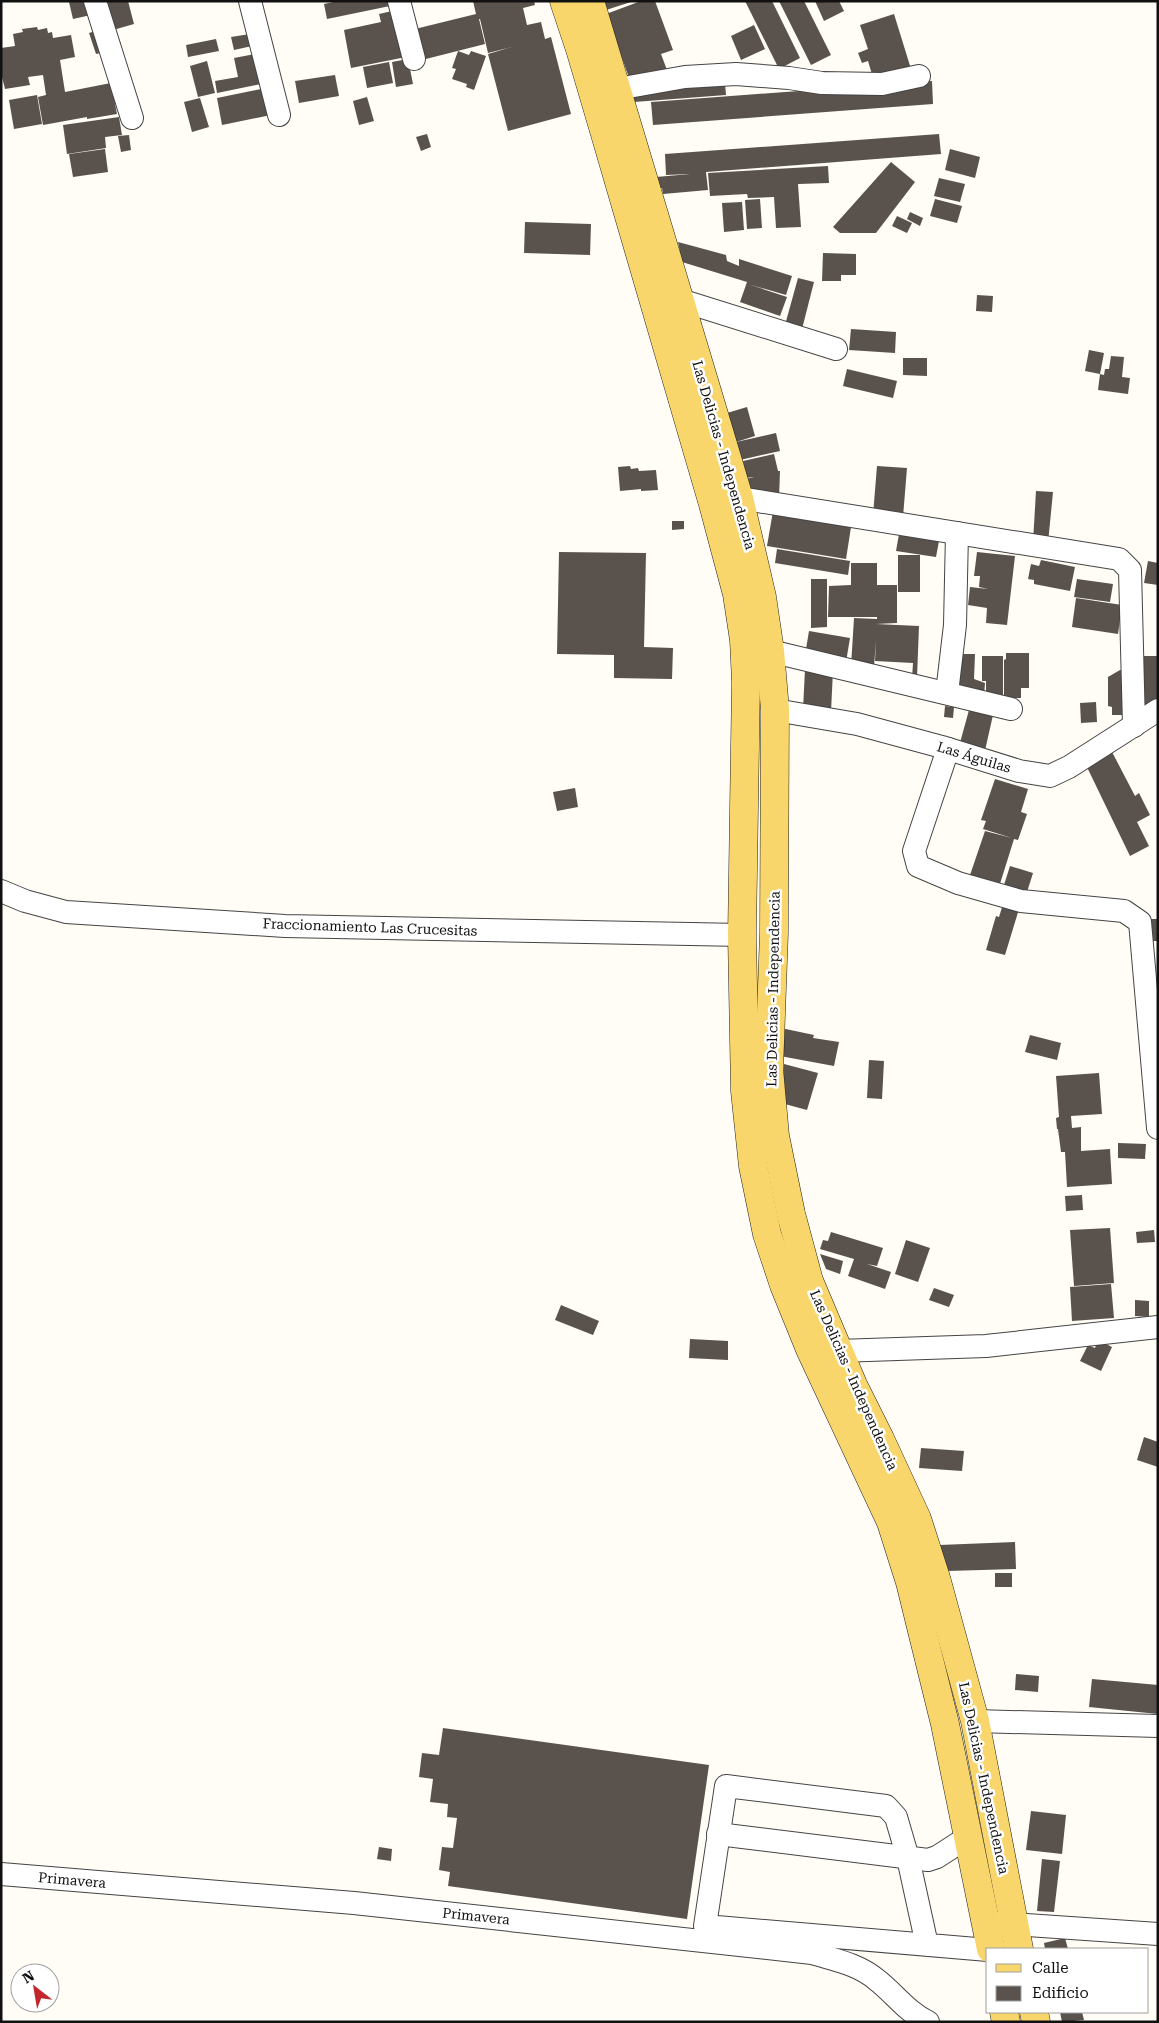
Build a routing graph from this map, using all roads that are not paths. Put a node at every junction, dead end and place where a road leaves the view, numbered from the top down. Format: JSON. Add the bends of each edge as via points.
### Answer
{"nodes":[{"id":1,"x":95,"y":1,"type":"edge"},
{"id":2,"x":250,"y":1,"type":"edge"},
{"id":3,"x":399,"y":1,"type":"edge"},
{"id":4,"x":564,"y":1,"type":"edge"},
{"id":5,"x":590,"y":1,"type":"edge"},
{"id":6,"x":592,"y":46,"type":"junction"},
{"id":7,"x":414,"y":59,"type":"dead end"},
{"id":8,"x":919,"y":76,"type":"dead end"},
{"id":9,"x":617,"y":89,"type":"junction"},
{"id":10,"x":279,"y":115,"type":"dead end"},
{"id":11,"x":132,"y":118,"type":"dead end"},
{"id":12,"x":615,"y":124,"type":"junction"},
{"id":13,"x":680,"y":300,"type":"junction"},
{"id":14,"x":836,"y":350,"type":"dead end"},
{"id":15,"x":739,"y":498,"type":"junction"},
{"id":16,"x":956,"y":533,"type":"junction"},
{"id":17,"x":770,"y":651,"type":"junction"},
{"id":18,"x":947,"y":693,"type":"junction"},
{"id":19,"x":1010,"y":709,"type":"dead end"},
{"id":20,"x":775,"y":710,"type":"junction"},
{"id":21,"x":1158,"y":710,"type":"edge"},
{"id":22,"x":1134,"y":726,"type":"junction"},
{"id":23,"x":948,"y":749,"type":"junction"},
{"id":24,"x":743,"y":866,"type":"junction"},
{"id":25,"x":773,"y":868,"type":"junction"},
{"id":26,"x":1,"y":891,"type":"edge"},
{"id":27,"x":742,"y":935,"type":"junction"},
{"id":28,"x":1158,"y":1128,"type":"edge"},
{"id":29,"x":1158,"y":1327,"type":"edge"},
{"id":30,"x":838,"y":1351,"type":"junction"},
{"id":31,"x":975,"y":1721,"type":"junction"},
{"id":32,"x":1158,"y":1726,"type":"edge"},
{"id":33,"x":718,"y":1834,"type":"junction"},
{"id":34,"x":968,"y":1837,"type":"junction"},
{"id":35,"x":908,"y":1858,"type":"junction"},
{"id":36,"x":1,"y":1874,"type":"edge"},
{"id":37,"x":986,"y":1922,"type":"junction"},
{"id":38,"x":1158,"y":1934,"type":"edge"},
{"id":39,"x":1016,"y":1937,"type":"edge"},
{"id":40,"x":927,"y":1945,"type":"junction"},
{"id":41,"x":992,"y":1948,"type":"edge"},
{"id":42,"x":986,"y":1950,"type":"edge"},
{"id":43,"x":928,"y":2022,"type":"edge"}],
"edges":[{"from":1,"to":11,"type":"street"},
{"from":2,"to":10,"type":"street"},
{"from":3,"to":7,"type":"street"},
{"from":4,"to":6,"type":"main road"},
{"from":5,"to":6,"type":"main road"},
{"from":6,"to":9,"type":"main road","name":"Las Delicias - Independencia"},
{"from":6,"to":12,"type":"main road","name":"Las Delicias - Independencia"},
{"from":8,"to":9,"type":"street","via":[[882,84],[822,83],[736,74],[685,77]]},
{"from":9,"to":12,"type":"main road","name":"Las Delicias - Independencia"},
{"from":12,"to":13,"type":"main road","name":"Las Delicias - Independencia"},
{"from":12,"to":24,"type":"main road","name":"Las Delicias - Independencia","via":[[737,594],[746,682]]},
{"from":13,"to":14,"type":"street"},
{"from":13,"to":15,"type":"main road","name":"Las Delicias - Independencia"},
{"from":15,"to":16,"type":"street"},
{"from":15,"to":17,"type":"main road","name":"Las Delicias - Independencia","via":[[762,597]]},
{"from":16,"to":18,"type":"street","via":[[955,625]]},
{"from":16,"to":22,"type":"street","via":[[1119,559],[1130,570]]},
{"from":17,"to":18,"type":"street"},
{"from":17,"to":20,"type":"main road","name":"Las Delicias - Independencia"},
{"from":18,"to":19,"type":"street"},
{"from":20,"to":23,"type":"street","name":"Las Águilas","via":[[857,724]]},
{"from":20,"to":25,"type":"main road","name":"Las Delicias - Independencia"},
{"from":21,"to":22,"type":"street","name":"Las Águilas"},
{"from":22,"to":23,"type":"street","name":"Las Águilas","via":[[1050,776],[1020,771]]},
{"from":23,"to":28,"type":"street","via":[[914,851],[918,866],[958,883],[1021,901],[1124,910],[1140,922]]},
{"from":24,"to":25,"type":"main road"},
{"from":24,"to":27,"type":"main road","name":"Las Delicias - Independencia"},
{"from":25,"to":30,"type":"main road","name":"Las Delicias - Independencia","via":[[770,1068],[775,1136],[790,1214],[809,1281]]},
{"from":26,"to":27,"type":"street","name":"Fraccionamiento Las Crucesitas","via":[[66,912],[285,926]]},
{"from":27,"to":34,"type":"main road","name":"Las Delicias - Independencia","via":[[745,1091],[753,1166],[767,1234],[810,1349],[891,1522],[928,1654]]},
{"from":29,"to":30,"type":"street","via":[[986,1346]]},
{"from":30,"to":31,"type":"main road","name":"Las Delicias - Independencia","via":[[917,1519]]},
{"from":31,"to":32,"type":"street"},
{"from":31,"to":39,"type":"main road","name":"Las Delicias - Independencia"},
{"from":33,"to":35,"type":"street"},
{"from":33,"to":35,"type":"street","via":[[726,1786],[886,1806],[896,1817]]},
{"from":33,"to":40,"type":"street","via":[[705,1926]]},
{"from":34,"to":35,"type":"street","via":[[937,1857],[928,1860]]},
{"from":34,"to":37,"type":"main road","name":"Las Delicias - Independencia"},
{"from":35,"to":40,"type":"street"},
{"from":36,"to":43,"type":"street","name":"Primavera","via":[[354,1903],[812,1953],[855,1965],[877,1980],[915,2016]]},
{"from":37,"to":39,"type":"street"},
{"from":37,"to":41,"type":"main road","name":"Las Delicias - Independencia"},
{"from":38,"to":39,"type":"street"},
{"from":40,"to":42,"type":"street"}]}
